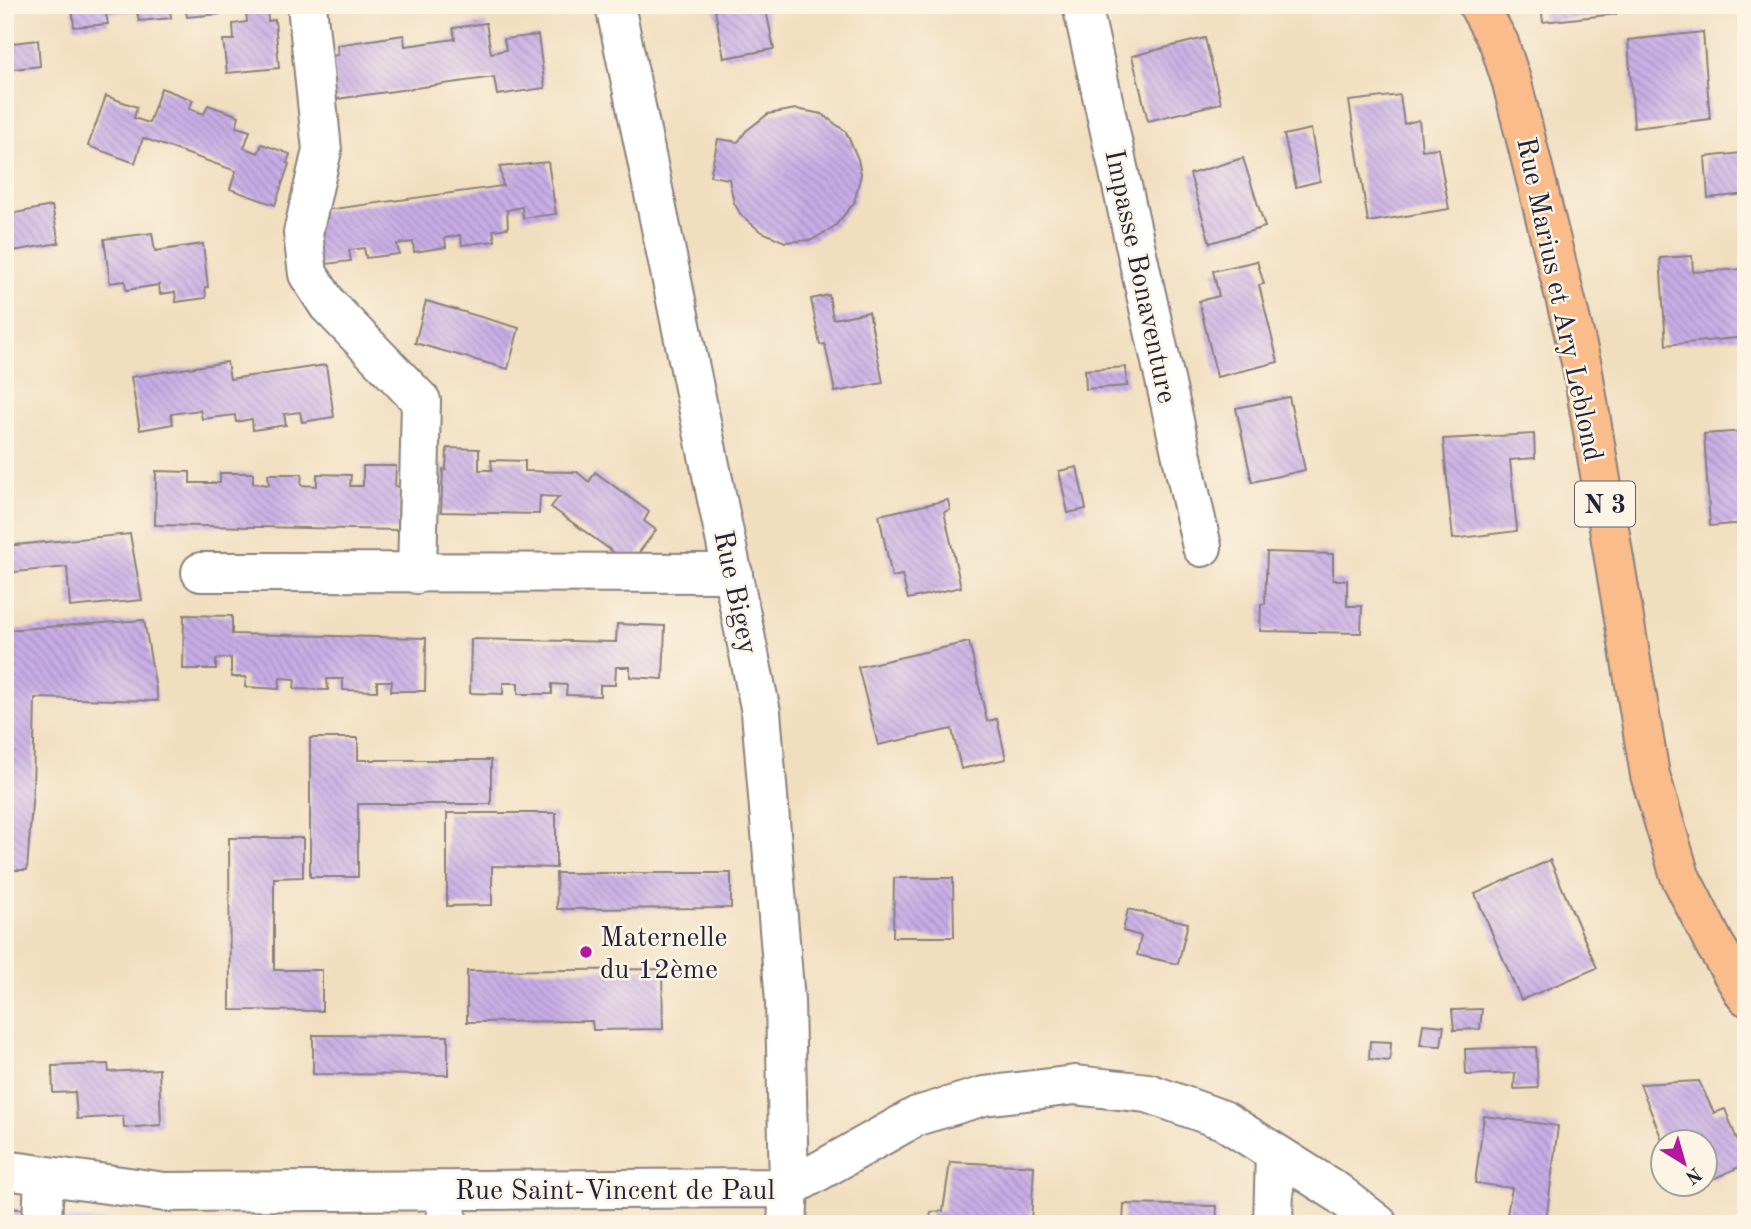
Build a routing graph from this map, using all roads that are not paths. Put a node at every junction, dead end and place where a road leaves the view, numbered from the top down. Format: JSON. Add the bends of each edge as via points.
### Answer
{"nodes":[{"id":1,"x":307,"y":5,"type":"edge"},
{"id":2,"x":615,"y":5,"type":"edge"},
{"id":3,"x":1083,"y":5,"type":"edge"},
{"id":4,"x":1478,"y":5,"type":"edge"},
{"id":5,"x":1202,"y":547,"type":"dead end"},
{"id":6,"x":201,"y":572,"type":"dead end"},
{"id":7,"x":733,"y":573,"type":"junction"},
{"id":8,"x":417,"y":574,"type":"junction"},
{"id":9,"x":1746,"y":996,"type":"edge"},
{"id":10,"x":1275,"y":1153,"type":"junction"},
{"id":11,"x":5,"y":1170,"type":"edge"},
{"id":12,"x":44,"y":1176,"type":"junction"},
{"id":13,"x":788,"y":1206,"type":"edge"},
{"id":14,"x":447,"y":1207,"type":"edge"},
{"id":15,"x":42,"y":1224,"type":"edge"},
{"id":16,"x":1273,"y":1224,"type":"edge"},
{"id":17,"x":1378,"y":1224,"type":"edge"}],
"edges":[{"from":1,"to":8,"type":"street","via":[[322,150],[303,233],[308,274],[328,304],[421,401]]},
{"from":2,"to":7,"type":"street","name":"Rue Bigey"},
{"from":3,"to":5,"type":"street","name":"Impasse Bonaventure"},
{"from":4,"to":9,"type":"main road","name":"Rue Marius et Ary Leblond","number":"N 3","via":[[1499,43],[1512,83],[1582,366],[1650,775],[1680,876]]},
{"from":6,"to":8,"type":"street"},
{"from":7,"to":8,"type":"street"},
{"from":7,"to":13,"type":"street","name":"Rue Bigey","via":[[761,712],[785,1001]]},
{"from":10,"to":13,"type":"street","name":"Rue Saint-Vincent de Paul","via":[[1223,1121],[1148,1093],[1075,1085],[984,1096],[917,1116]]},
{"from":10,"to":16,"type":"street"},
{"from":10,"to":17,"type":"street","name":"Rue Saint-Vincent de Paul"},
{"from":11,"to":12,"type":"street","name":"Rue Saint-Vincent de Paul"},
{"from":12,"to":14,"type":"street","name":"Rue Saint-Vincent de Paul","via":[[165,1192]]},
{"from":12,"to":15,"type":"street"},
{"from":13,"to":14,"type":"street","name":"Rue Saint-Vincent de Paul"}]}
